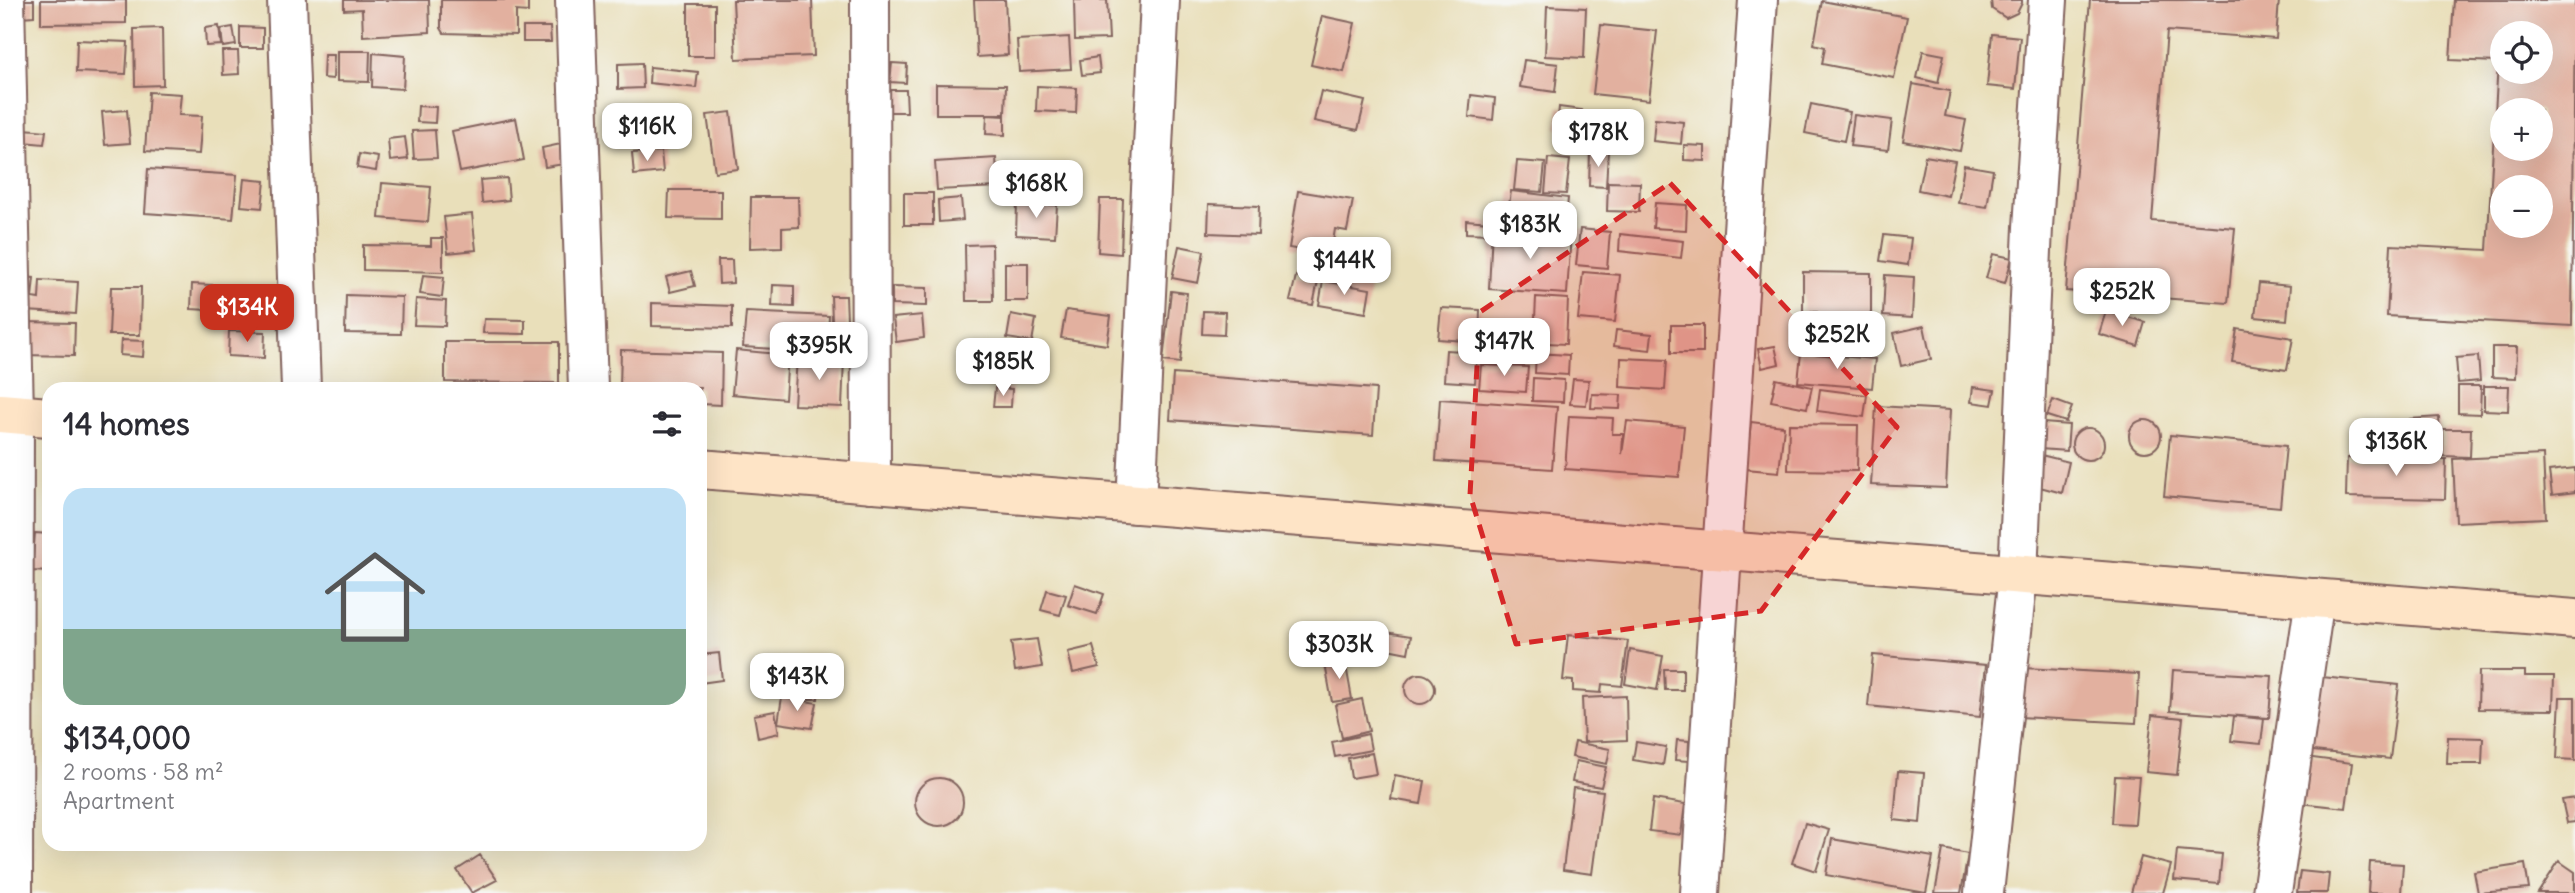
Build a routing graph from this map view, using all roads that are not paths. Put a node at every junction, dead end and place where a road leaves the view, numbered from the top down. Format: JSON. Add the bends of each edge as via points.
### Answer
{"nodes":[{"id":1,"x":5,"y":0,"type":"edge"},
{"id":2,"x":287,"y":0,"type":"edge"},
{"id":3,"x":575,"y":0,"type":"edge"},
{"id":4,"x":870,"y":0,"type":"edge"},
{"id":5,"x":1160,"y":0,"type":"edge"},
{"id":6,"x":1758,"y":0,"type":"edge"},
{"id":7,"x":2048,"y":0,"type":"edge"},
{"id":8,"x":302,"y":382,"type":"edge"},
{"id":9,"x":588,"y":382,"type":"edge"},
{"id":10,"x":21,"y":414,"type":"edge"},
{"id":11,"x":707,"y":470,"type":"edge"},
{"id":12,"x":871,"y":483,"type":"junction"},
{"id":13,"x":1136,"y":504,"type":"junction"},
{"id":14,"x":2018,"y":575,"type":"junction"},
{"id":15,"x":2315,"y":598,"type":"junction"},
{"id":16,"x":2575,"y":619,"type":"edge"},
{"id":17,"x":13,"y":893,"type":"edge"},
{"id":18,"x":1700,"y":893,"type":"edge"},
{"id":19,"x":1984,"y":893,"type":"edge"},
{"id":20,"x":2272,"y":893,"type":"edge"}],
"edges":[{"from":1,"to":10,"type":"street"},
{"from":2,"to":8,"type":"street"},
{"from":3,"to":9,"type":"street"},
{"from":4,"to":12,"type":"street"},
{"from":5,"to":13,"type":"street"},
{"from":6,"to":18,"type":"street"},
{"from":7,"to":14,"type":"street"},
{"from":10,"to":17,"type":"street"},
{"from":11,"to":12,"type":"main road"},
{"from":12,"to":13,"type":"main road"},
{"from":13,"to":14,"type":"main road"},
{"from":14,"to":15,"type":"main road"},
{"from":14,"to":19,"type":"street"},
{"from":15,"to":16,"type":"main road"},
{"from":15,"to":20,"type":"street"}]}
